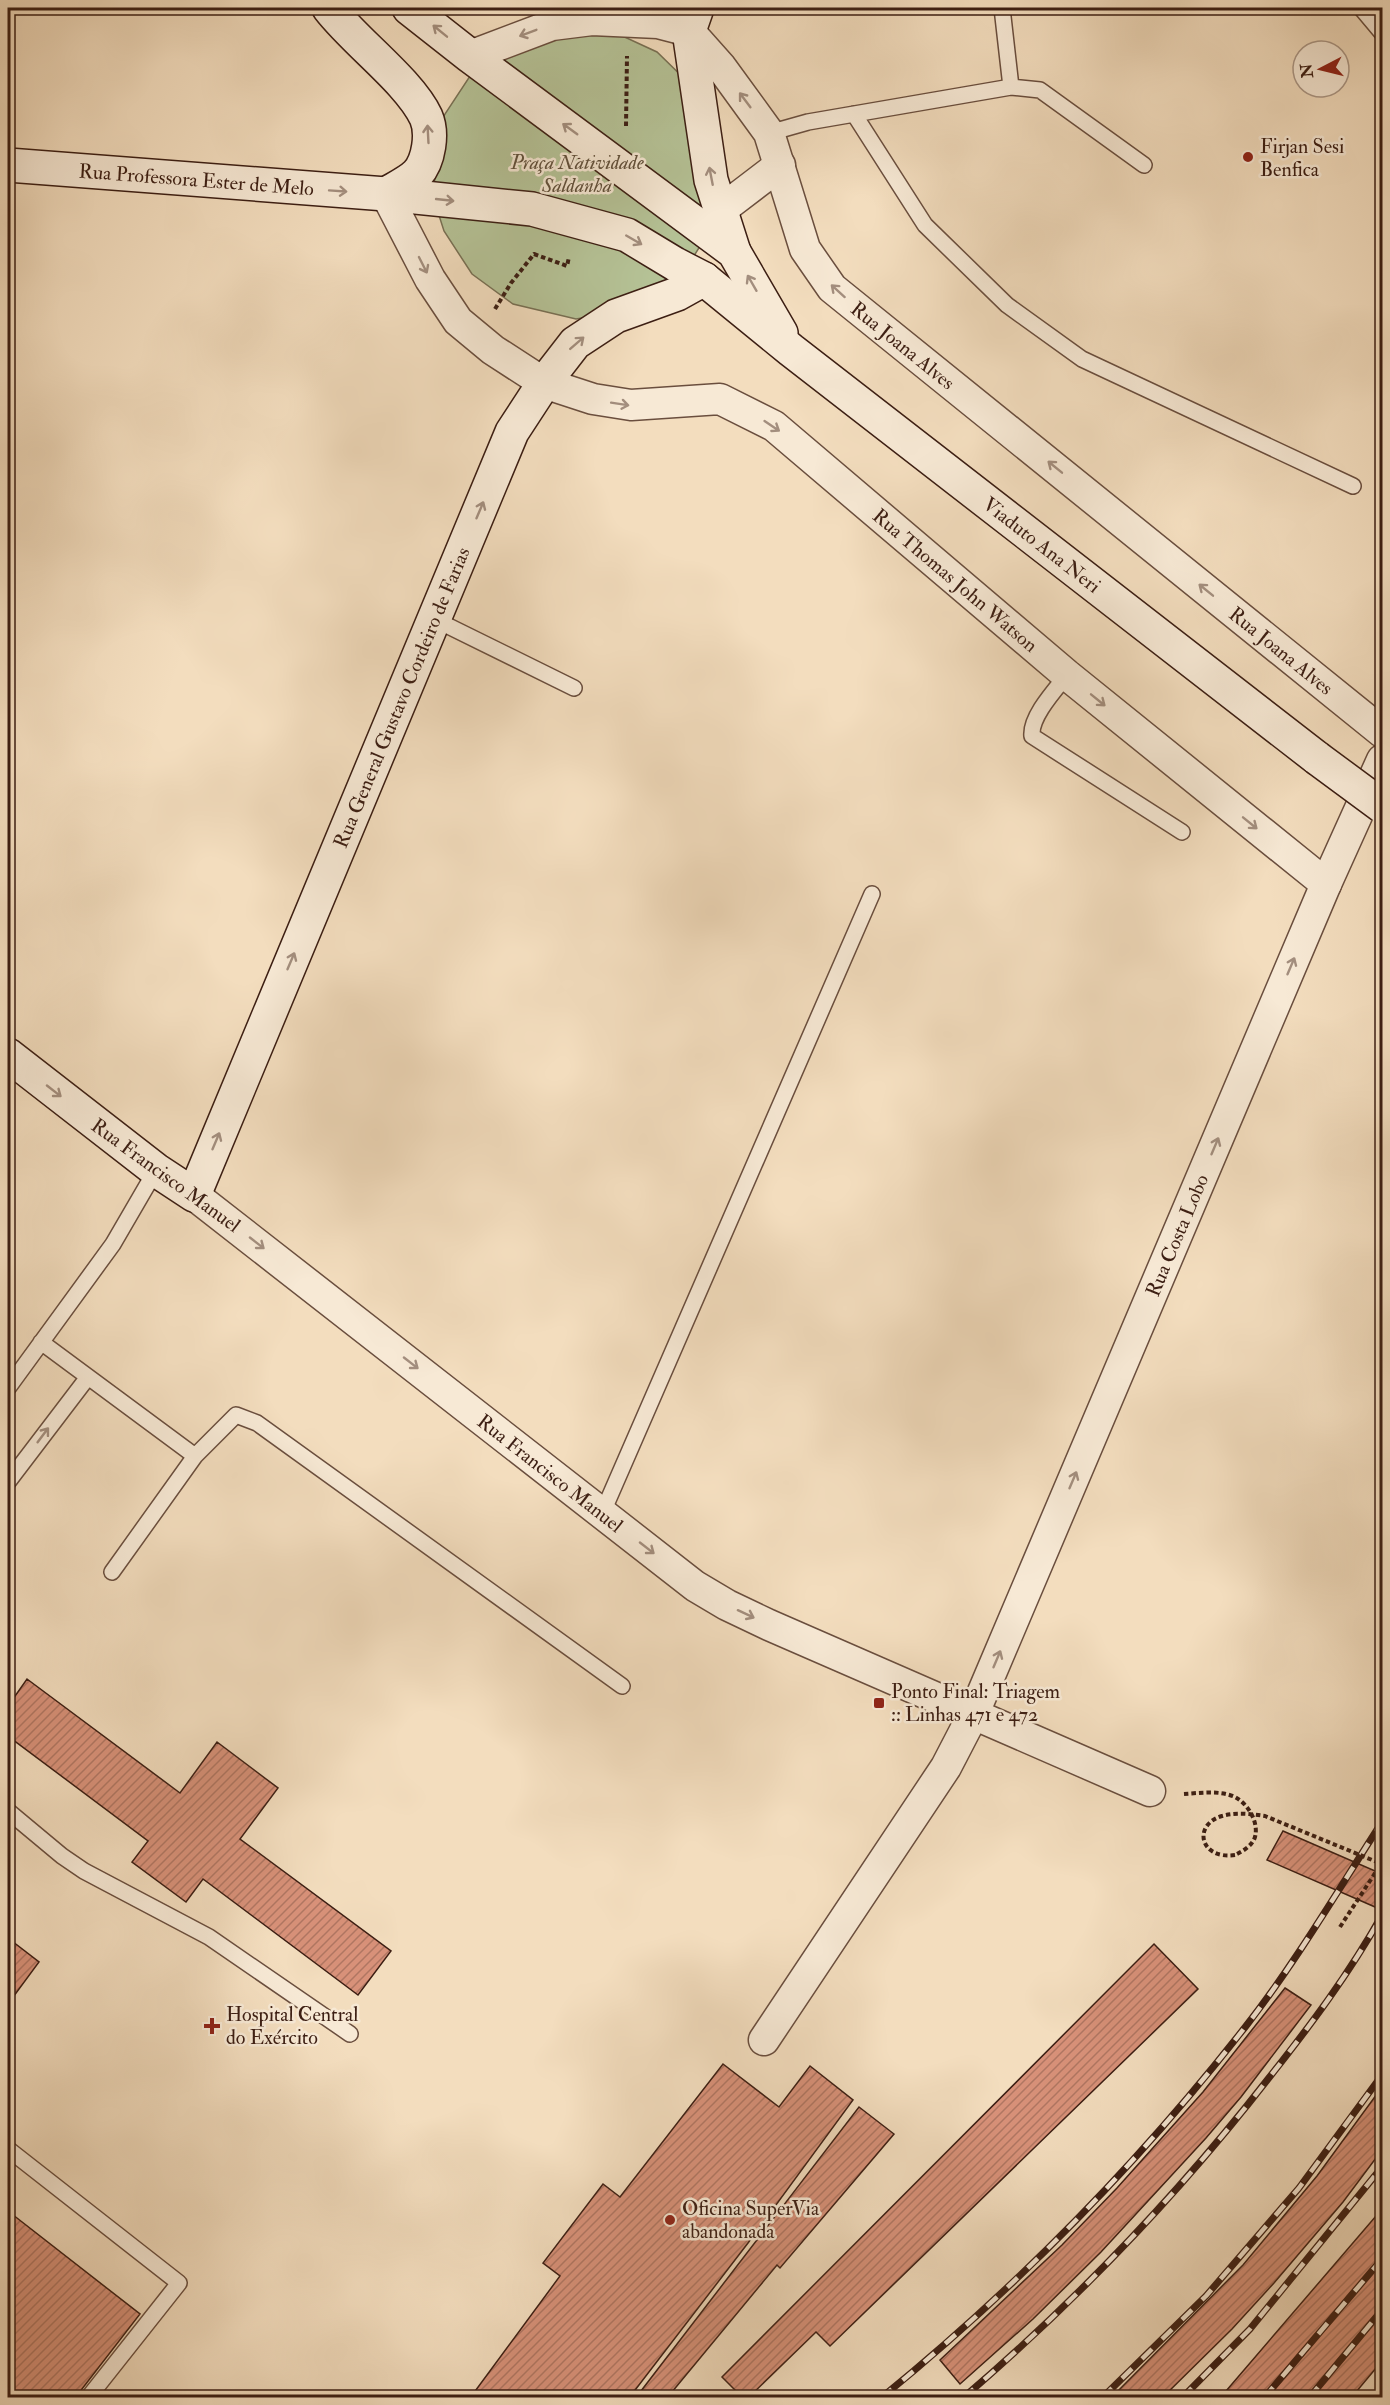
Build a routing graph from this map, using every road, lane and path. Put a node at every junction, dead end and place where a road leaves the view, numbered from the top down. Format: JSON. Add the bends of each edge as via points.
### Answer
{"nodes":[{"id":1,"x":328,"y":8,"type":"edge"},
{"id":2,"x":409,"y":8,"type":"edge"},
{"id":3,"x":1002,"y":8,"type":"edge"},
{"id":4,"x":1361,"y":8,"type":"edge"},
{"id":5,"x":693,"y":19,"type":"edge"},
{"id":6,"x":1383,"y":33,"type":"edge"},
{"id":7,"x":470,"y":56,"type":"junction"},
{"id":8,"x":1011,"y":87,"type":"junction"},
{"id":9,"x":854,"y":114,"type":"junction"},
{"id":10,"x":769,"y":134,"type":"junction"},
{"id":11,"x":8,"y":165,"type":"edge"},
{"id":12,"x":780,"y":165,"type":"junction"},
{"id":13,"x":1144,"y":165,"type":"dead end"},
{"id":14,"x":387,"y":194,"type":"junction"},
{"id":15,"x":721,"y":210,"type":"junction"},
{"id":16,"x":734,"y":252,"type":"junction"},
{"id":17,"x":704,"y":279,"type":"junction"},
{"id":18,"x":791,"y":350,"type":"junction"},
{"id":19,"x":544,"y":383,"type":"junction"},
{"id":20,"x":1353,"y":486,"type":"dead end"},
{"id":21,"x":434,"y":619,"type":"junction"},
{"id":22,"x":1067,"y":675,"type":"junction"},
{"id":23,"x":574,"y":688,"type":"dead end"},
{"id":24,"x":1383,"y":732,"type":"edge"},
{"id":25,"x":1383,"y":760,"type":"edge"},
{"id":26,"x":1383,"y":806,"type":"edge"},
{"id":27,"x":1182,"y":832,"type":"dead end"},
{"id":28,"x":1326,"y":884,"type":"junction"},
{"id":29,"x":872,"y":894,"type":"dead end"},
{"id":30,"x":8,"y":1055,"type":"edge"},
{"id":31,"x":156,"y":1170,"type":"junction"},
{"id":32,"x":194,"y":1195,"type":"junction"},
{"id":33,"x":41,"y":1342,"type":"junction"},
{"id":34,"x":88,"y":1377,"type":"junction"},
{"id":35,"x":8,"y":1388,"type":"edge"},
{"id":36,"x":195,"y":1456,"type":"junction"},
{"id":37,"x":8,"y":1482,"type":"edge"},
{"id":38,"x":602,"y":1514,"type":"junction"},
{"id":39,"x":112,"y":1572,"type":"dead end"},
{"id":40,"x":622,"y":1686,"type":"dead end"},
{"id":41,"x":974,"y":1713,"type":"junction"},
{"id":42,"x":1150,"y":1791,"type":"joint"},
{"id":43,"x":8,"y":1811,"type":"edge"},
{"id":44,"x":1382,"y":1864,"type":"edge"},
{"id":45,"x":1340,"y":1927,"type":"dead end"},
{"id":46,"x":350,"y":2034,"type":"dead end"},
{"id":47,"x":764,"y":2040,"type":"dead end"},
{"id":48,"x":8,"y":2148,"type":"edge"},
{"id":49,"x":88,"y":2397,"type":"edge"}],
"edges":[{"from":14,"to":1,"type":"street","one_way":true,"via":[[417,173],[425,159],[429,138],[426,118],[412,97]]},
{"from":7,"to":2,"type":"street","one_way":true},
{"from":3,"to":8,"type":"lane"},
{"from":4,"to":6,"type":"lane"},
{"from":5,"to":7,"type":"street","one_way":true,"via":[[658,23],[592,20],[552,25]]},
{"from":10,"to":5,"type":"street","name":"Rua Joana Alves","one_way":true,"via":[[721,67]]},
{"from":15,"to":5,"type":"street","one_way":true,"via":[[711,180]]},
{"from":16,"to":7,"type":"street","one_way":true},
{"from":8,"to":9,"type":"lane"},
{"from":8,"to":13,"type":"lane","via":[[1040,90]]},
{"from":9,"to":10,"type":"lane"},
{"from":9,"to":20,"type":"lane","via":[[925,225],[1007,305],[1082,359]]},
{"from":10,"to":12,"type":"street","name":"Rua Joana Alves"},
{"from":11,"to":14,"type":"street","name":"Rua Professora Ester de Melo","one_way":true},
{"from":12,"to":15,"type":"street"},
{"from":24,"to":12,"type":"street","name":"Rua Joana Alves","one_way":true,"via":[[832,288],[805,249]]},
{"from":14,"to":17,"type":"street","one_way":true,"via":[[532,209],[627,235]]},
{"from":14,"to":19,"type":"street","one_way":true,"via":[[430,279],[458,321],[493,350]]},
{"from":15,"to":16,"type":"street"},
{"from":18,"to":16,"type":"street","one_way":true},
{"from":17,"to":18,"type":"street","name":"Viaduto Ana Neri"},
{"from":19,"to":17,"type":"street","name":"Rua General Gustavo Cordeiro de Farias","one_way":true,"via":[[575,343],[591,332],[616,316],[677,294]]},
{"from":18,"to":26,"type":"street","name":"Viaduto Ana Neri","bridge":true},
{"from":21,"to":19,"type":"street","name":"Rua General Gustavo Cordeiro de Farias","one_way":true,"via":[[512,432]]},
{"from":19,"to":22,"type":"street","name":"Rua Thomas John Watson","one_way":true,"via":[[592,399],[631,405],[720,399],[774,426]]},
{"from":21,"to":23,"type":"lane"},
{"from":32,"to":21,"type":"street","name":"Rua General Gustavo Cordeiro de Farias","one_way":true},
{"from":22,"to":27,"type":"lane","via":[[1031,728],[1032,736]]},
{"from":22,"to":28,"type":"street","name":"Rua Thomas John Watson","one_way":true},
{"from":25,"to":28,"type":"street","name":"Rua Costa Lobo"},
{"from":41,"to":28,"type":"street","name":"Rua Costa Lobo","one_way":true},
{"from":29,"to":38,"type":"lane"},
{"from":30,"to":31,"type":"street","name":"Rua Francisco Manuel","one_way":true},
{"from":31,"to":32,"type":"street","name":"Rua Francisco Manuel"},
{"from":31,"to":33,"type":"lane","via":[[113,1244]]},
{"from":32,"to":38,"type":"street","name":"Rua Francisco Manuel","one_way":true},
{"from":33,"to":34,"type":"lane"},
{"from":33,"to":35,"type":"lane"},
{"from":34,"to":36,"type":"lane"},
{"from":37,"to":34,"type":"lane","one_way":true},
{"from":36,"to":39,"type":"lane"},
{"from":36,"to":40,"type":"lane","via":[[236,1415],[257,1423]]},
{"from":38,"to":41,"type":"street","name":"Rua Francisco Manuel","one_way":true,"via":[[695,1586],[727,1605]]},
{"from":41,"to":42,"type":"street","name":"Rua Francisco Manuel"},
{"from":41,"to":47,"type":"street","name":"Rua Costa Lobo","via":[[946,1767]]},
{"from":42,"to":44,"type":"path","bridge":true,"via":[[1179,1795],[1220,1793],[1242,1803],[1250,1811],[1254,1823],[1255,1837],[1235,1855],[1214,1854],[1203,1838],[1207,1827],[1221,1817],[1246,1814],[1265,1816]]},
{"from":43,"to":46,"type":"lane","via":[[84,1871],[209,1937]]},
{"from":44,"to":45,"type":"path"},
{"from":48,"to":49,"type":"lane","via":[[179,2283]]}]}
